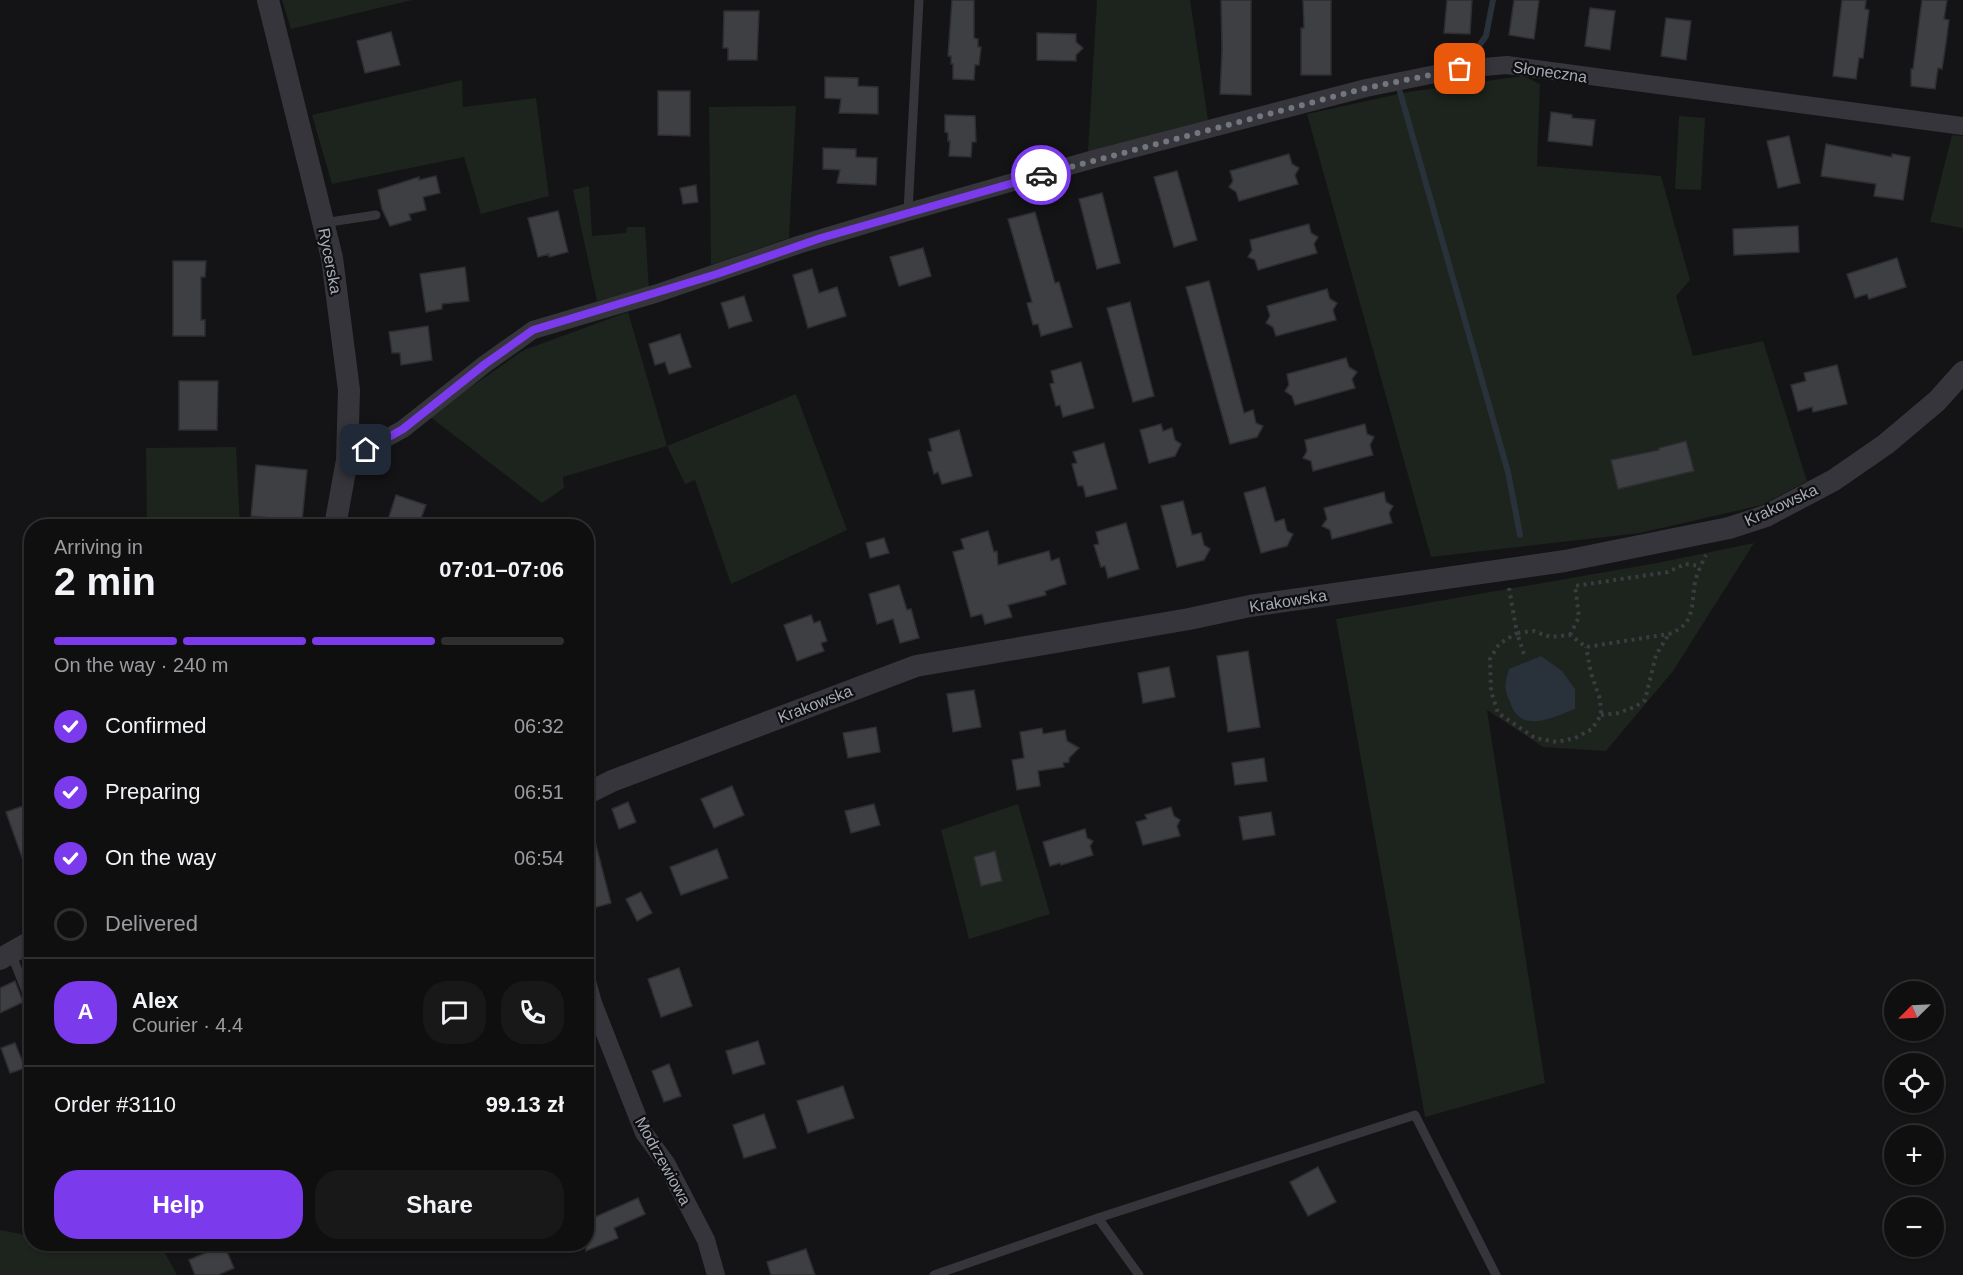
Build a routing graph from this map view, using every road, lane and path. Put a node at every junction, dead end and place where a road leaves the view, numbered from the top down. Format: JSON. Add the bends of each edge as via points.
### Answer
{"nodes":[{"id":1,"x":268,"y":0,"type":"edge"},
{"id":2,"x":919,"y":0,"type":"edge"},
{"id":3,"x":1963,"y":126,"type":"edge"},
{"id":4,"x":908,"y":212,"type":"junction"},
{"id":5,"x":376,"y":215,"type":"dead end"},
{"id":6,"x":323,"y":223,"type":"junction"},
{"id":7,"x":1963,"y":372,"type":"edge"},
{"id":8,"x":347,"y":460,"type":"junction"},
{"id":9,"x":336,"y":519,"type":"edge"},
{"id":10,"x":1708,"y":549,"type":"dead end"},
{"id":11,"x":1701,"y":566,"type":"junction"},
{"id":12,"x":1505,"y":570,"type":"junction"},
{"id":13,"x":1517,"y":633,"type":"junction"},
{"id":14,"x":1669,"y":634,"type":"junction"},
{"id":15,"x":1570,"y":635,"type":"junction"},
{"id":16,"x":1586,"y":647,"type":"junction"},
{"id":17,"x":1524,"y":654,"type":"dead end"},
{"id":18,"x":1601,"y":715,"type":"junction"},
{"id":19,"x":594,"y":790,"type":"edge"},
{"id":20,"x":24,"y":946,"type":"edge"},
{"id":21,"x":6,"y":956,"type":"edge"},
{"id":22,"x":24,"y":991,"type":"edge"},
{"id":23,"x":594,"y":1006,"type":"edge"},
{"id":24,"x":1098,"y":1218,"type":"junction"},
{"id":25,"x":946,"y":1273,"type":"edge"},
{"id":26,"x":716,"y":1275,"type":"edge"},
{"id":27,"x":934,"y":1275,"type":"edge"},
{"id":28,"x":1139,"y":1275,"type":"edge"},
{"id":29,"x":1496,"y":1275,"type":"edge"}],
"edges":[{"from":1,"to":6,"type":"street","name":"Rycerska"},
{"from":2,"to":4,"type":"lane"},
{"from":3,"to":4,"type":"street","name":"Słoneczna","via":[[1507,65],[1460,69],[1366,88]]},
{"from":4,"to":8,"type":"street","name":"Słoneczna","via":[[533,330],[403,429]]},
{"from":5,"to":6,"type":"lane"},
{"from":6,"to":8,"type":"street","name":"Rycerska","via":[[332,258],[349,390]]},
{"from":7,"to":12,"type":"street","name":"Krakowska","via":[[1937,401],[1886,444],[1834,480],[1767,516],[1729,528]]},
{"from":8,"to":9,"type":"street","name":"Rycerska"},
{"from":10,"to":11,"type":"path"},
{"from":11,"to":14,"type":"path","via":[[1688,620],[1679,631]]},
{"from":11,"to":15,"type":"path","via":[[1685,564],[1668,572],[1575,586],[1579,617]]},
{"from":12,"to":13,"type":"path"},
{"from":12,"to":19,"type":"street","name":"Krakowska","via":[[1261,605],[916,666]]},
{"from":13,"to":15,"type":"path"},
{"from":13,"to":17,"type":"path"},
{"from":13,"to":18,"type":"path","via":[[1499,644],[1490,659],[1491,692],[1498,713],[1535,738],[1557,742],[1592,729]]},
{"from":14,"to":16,"type":"path"},
{"from":14,"to":18,"type":"path","via":[[1656,656],[1645,700],[1635,707]]},
{"from":15,"to":16,"type":"path"},
{"from":16,"to":18,"type":"path"},
{"from":20,"to":21,"type":"street"},
{"from":21,"to":22,"type":"lane"},
{"from":23,"to":26,"type":"street","name":"Modrzewiowa","via":[[644,1133],[666,1163],[706,1240]]},
{"from":24,"to":25,"type":"lane"},
{"from":24,"to":28,"type":"lane"},
{"from":24,"to":29,"type":"lane","via":[[1415,1115]]},
{"from":25,"to":27,"type":"lane"}]}
